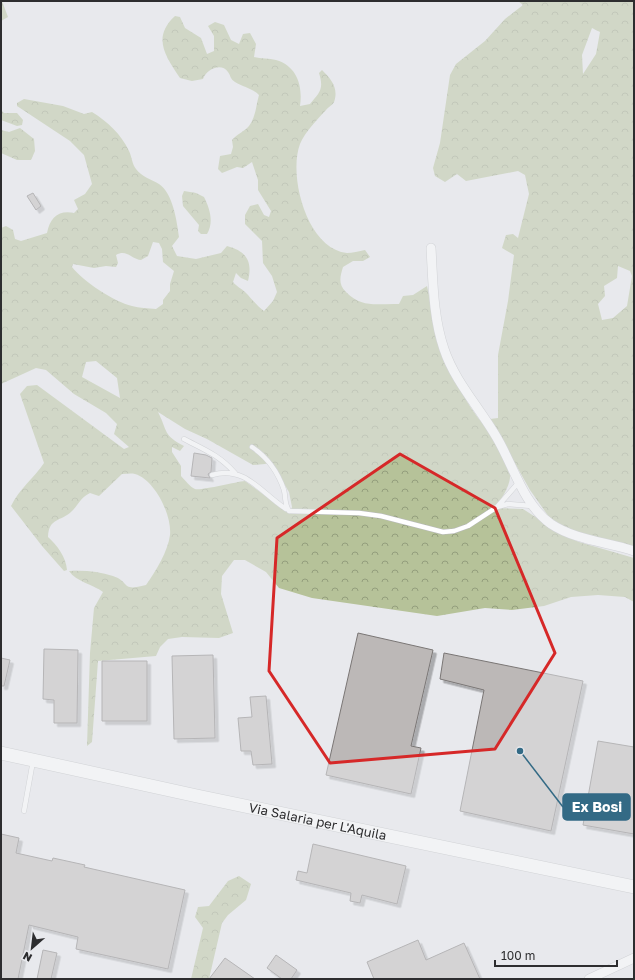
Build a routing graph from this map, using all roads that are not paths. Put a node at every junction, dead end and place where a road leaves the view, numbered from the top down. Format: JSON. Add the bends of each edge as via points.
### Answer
{"nodes":[{"id":1,"x":431,"y":248,"type":"dead end"},
{"id":2,"x":184,"y":439,"type":"dead end"},
{"id":3,"x":252,"y":447,"type":"dead end"},
{"id":4,"x":235,"y":473,"type":"junction"},
{"id":5,"x":212,"y":475,"type":"dead end"},
{"id":6,"x":519,"y":482,"type":"junction"},
{"id":7,"x":497,"y":507,"type":"junction"},
{"id":8,"x":533,"y":507,"type":"junction"},
{"id":9,"x":289,"y":510,"type":"junction"},
{"id":10,"x":634,"y":551,"type":"edge"},
{"id":11,"x":1,"y":753,"type":"edge"},
{"id":12,"x":33,"y":760,"type":"junction"},
{"id":13,"x":24,"y":811,"type":"dead end"},
{"id":14,"x":634,"y":887,"type":"edge"},
{"id":15,"x":634,"y":958,"type":"edge"},
{"id":16,"x":589,"y":979,"type":"edge"}],
"edges":[{"from":1,"to":6,"type":"street","via":[[437,320],[445,351],[464,389],[497,437]]},
{"from":2,"to":4,"type":"lane","via":[[214,453]]},
{"from":3,"to":9,"type":"lane","via":[[273,467],[284,491],[285,505]]},
{"from":4,"to":5,"type":"lane","via":[[220,472]]},
{"from":4,"to":9,"type":"lane"},
{"from":6,"to":7,"type":"lane"},
{"from":6,"to":8,"type":"street"},
{"from":7,"to":8,"type":"lane","via":[[508,504]]},
{"from":7,"to":9,"type":"lane","via":[[468,526],[443,532],[381,516]]},
{"from":8,"to":10,"type":"street","via":[[562,531]]},
{"from":11,"to":12,"type":"main road","name":"Via Salaria per L'Aquila"},
{"from":12,"to":13,"type":"lane"},
{"from":12,"to":14,"type":"main road","name":"Via Salaria per L'Aquila"},
{"from":15,"to":16,"type":"street"}]}
